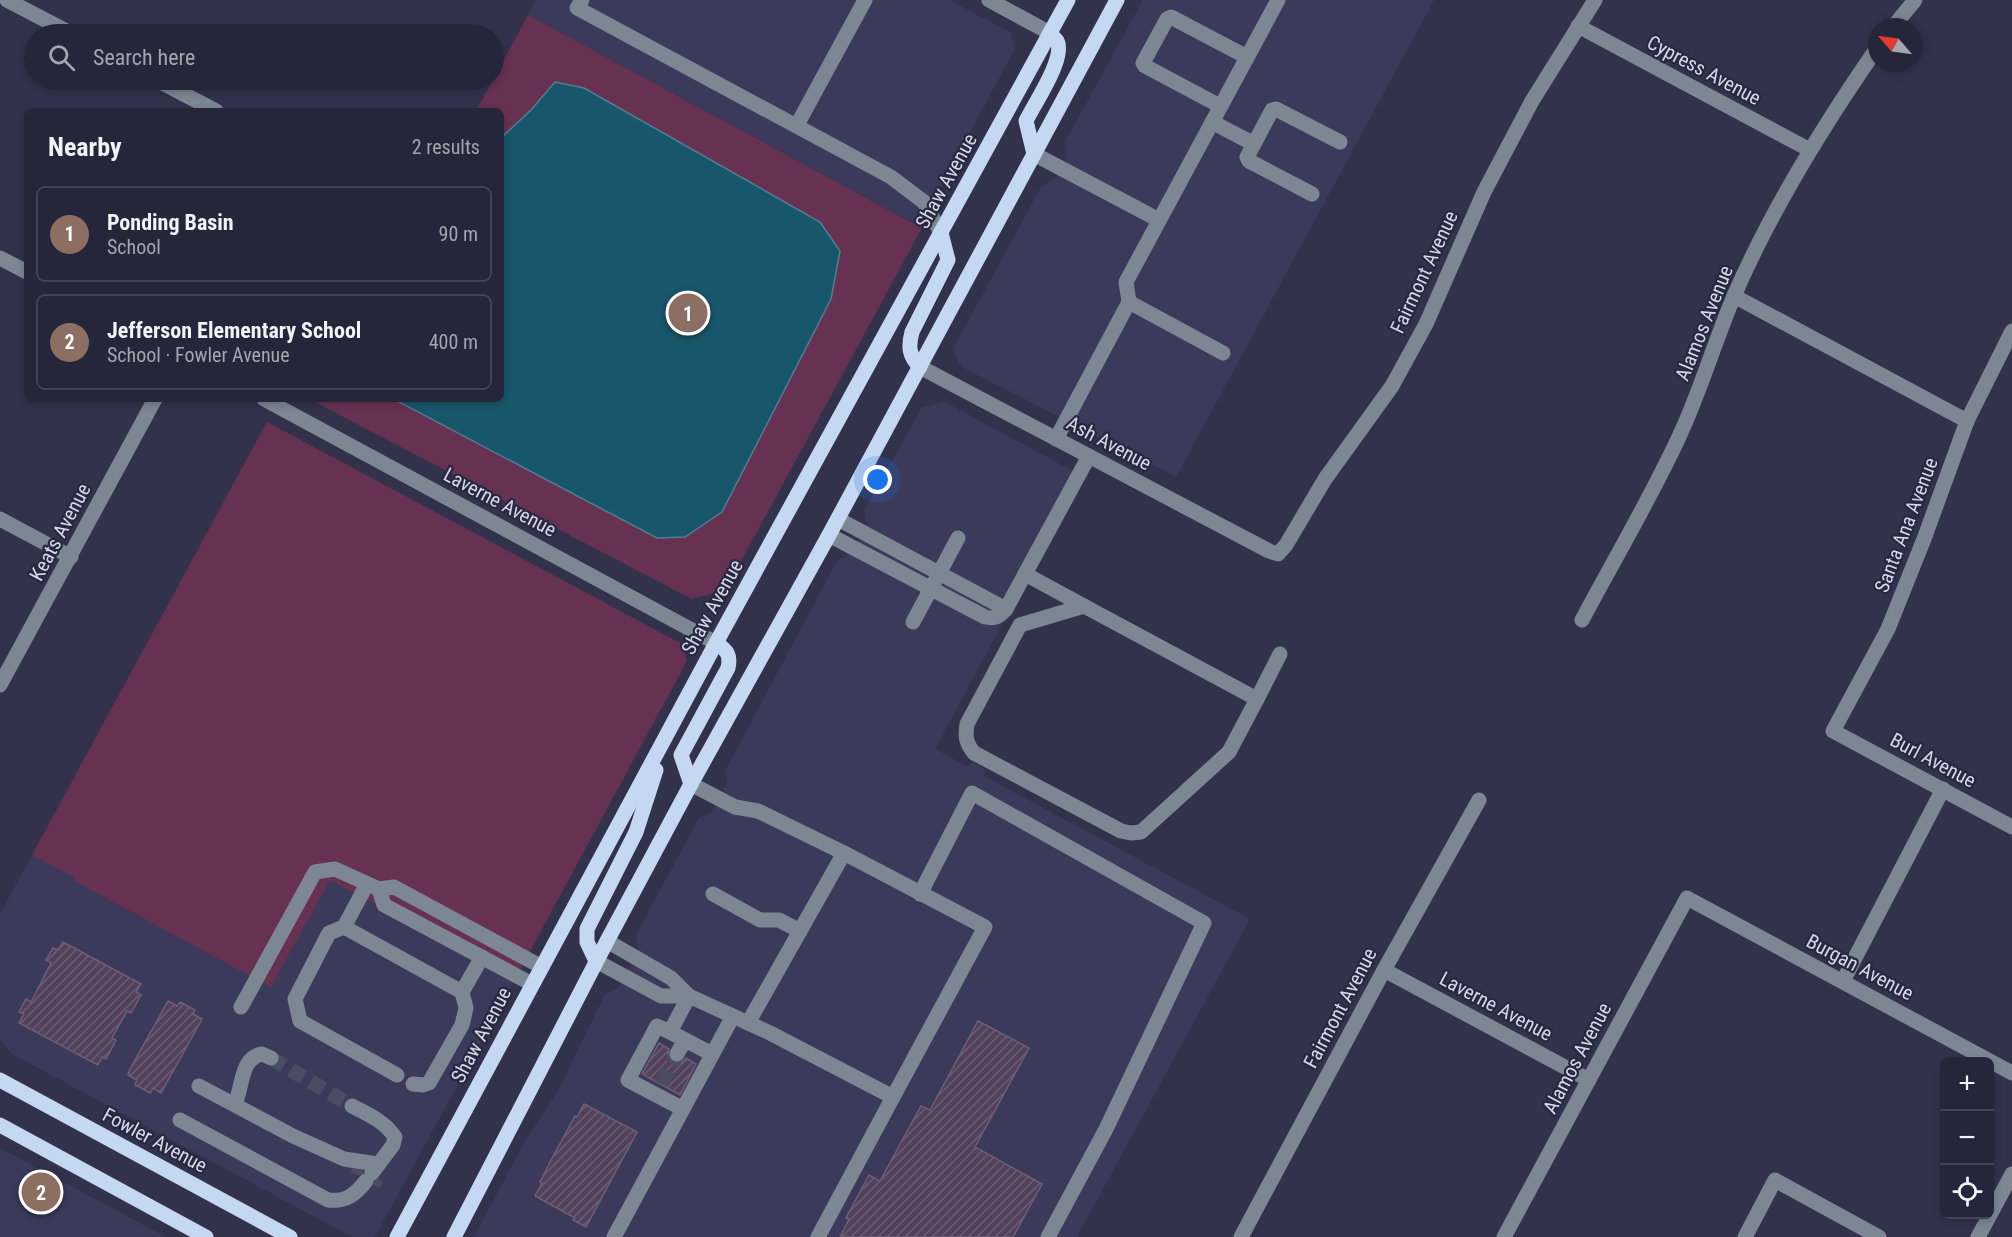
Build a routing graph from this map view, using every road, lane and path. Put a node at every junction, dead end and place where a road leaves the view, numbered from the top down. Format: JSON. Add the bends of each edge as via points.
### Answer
{"nodes":[{"id":1,"x":7,"y":0,"type":"edge"},
{"id":2,"x":582,"y":0,"type":"edge"},
{"id":3,"x":865,"y":0,"type":"edge"},
{"id":4,"x":989,"y":0,"type":"edge"},
{"id":5,"x":1068,"y":0,"type":"edge"},
{"id":6,"x":1117,"y":0,"type":"edge"},
{"id":7,"x":1278,"y":0,"type":"edge"},
{"id":8,"x":1595,"y":0,"type":"edge"},
{"id":9,"x":1915,"y":0,"type":"edge"},
{"id":10,"x":1900,"y":18,"type":"edge"},
{"id":11,"x":53,"y":24,"type":"edge"},
{"id":12,"x":1578,"y":26,"type":"junction"},
{"id":13,"x":1050,"y":33,"type":"junction"},
{"id":14,"x":1247,"y":57,"type":"junction"},
{"id":15,"x":1868,"y":61,"type":"edge"},
{"id":16,"x":176,"y":90,"type":"edge"},
{"id":17,"x":1220,"y":106,"type":"junction"},
{"id":18,"x":210,"y":108,"type":"edge"},
{"id":19,"x":1212,"y":122,"type":"junction"},
{"id":20,"x":796,"y":125,"type":"junction"},
{"id":21,"x":1340,"y":142,"type":"dead end"},
{"id":22,"x":1254,"y":144,"type":"junction"},
{"id":23,"x":1810,"y":150,"type":"junction"},
{"id":24,"x":1034,"y":154,"type":"junction"},
{"id":25,"x":1312,"y":194,"type":"dead end"},
{"id":26,"x":1159,"y":220,"type":"junction"},
{"id":27,"x":941,"y":233,"type":"junction"},
{"id":28,"x":0,"y":258,"type":"edge"},
{"id":29,"x":24,"y":270,"type":"edge"},
{"id":30,"x":1734,"y":296,"type":"junction"},
{"id":31,"x":1129,"y":302,"type":"junction"},
{"id":32,"x":2012,"y":331,"type":"edge"},
{"id":33,"x":1223,"y":353,"type":"dead end"},
{"id":34,"x":920,"y":367,"type":"junction"},
{"id":35,"x":153,"y":402,"type":"edge"},
{"id":36,"x":270,"y":402,"type":"edge"},
{"id":37,"x":1966,"y":421,"type":"junction"},
{"id":38,"x":1056,"y":439,"type":"junction"},
{"id":39,"x":1089,"y":456,"type":"junction"},
{"id":40,"x":0,"y":519,"type":"edge"},
{"id":41,"x":838,"y":519,"type":"junction"},
{"id":42,"x":830,"y":535,"type":"junction"},
{"id":43,"x":958,"y":538,"type":"dead end"},
{"id":44,"x":1278,"y":554,"type":"joint"},
{"id":45,"x":71,"y":557,"type":"junction"},
{"id":46,"x":939,"y":573,"type":"junction"},
{"id":47,"x":1025,"y":574,"type":"junction"},
{"id":48,"x":931,"y":588,"type":"junction"},
{"id":49,"x":1084,"y":606,"type":"junction"},
{"id":50,"x":1006,"y":609,"type":"junction"},
{"id":51,"x":1582,"y":620,"type":"dead end"},
{"id":52,"x":913,"y":622,"type":"dead end"},
{"id":53,"x":716,"y":643,"type":"junction"},
{"id":54,"x":1280,"y":654,"type":"dead end"},
{"id":55,"x":0,"y":685,"type":"edge"},
{"id":56,"x":1257,"y":699,"type":"junction"},
{"id":57,"x":1833,"y":731,"type":"joint"},
{"id":58,"x":666,"y":735,"type":"junction"},
{"id":59,"x":691,"y":784,"type":"junction"},
{"id":60,"x":1943,"y":789,"type":"junction"},
{"id":61,"x":1479,"y":800,"type":"dead end"},
{"id":62,"x":2012,"y":827,"type":"edge"},
{"id":63,"x":844,"y":853,"type":"junction"},
{"id":64,"x":373,"y":887,"type":"junction"},
{"id":65,"x":713,"y":894,"type":"dead end"},
{"id":66,"x":920,"y":894,"type":"junction"},
{"id":67,"x":1687,"y":898,"type":"joint"},
{"id":68,"x":344,"y":927,"type":"junction"},
{"id":69,"x":800,"y":931,"type":"junction"},
{"id":70,"x":607,"y":941,"type":"junction"},
{"id":71,"x":482,"y":957,"type":"junction"},
{"id":72,"x":596,"y":961,"type":"junction"},
{"id":73,"x":542,"y":967,"type":"junction"},
{"id":74,"x":1384,"y":970,"type":"junction"},
{"id":75,"x":1843,"y":981,"type":"junction"},
{"id":76,"x":532,"y":984,"type":"junction"},
{"id":77,"x":462,"y":992,"type":"junction"},
{"id":78,"x":688,"y":996,"type":"junction"},
{"id":79,"x":241,"y":1007,"type":"dead end"},
{"id":80,"x":733,"y":1016,"type":"junction"},
{"id":81,"x":748,"y":1023,"type":"junction"},
{"id":82,"x":670,"y":1032,"type":"junction"},
{"id":83,"x":712,"y":1054,"type":"junction"},
{"id":84,"x":271,"y":1058,"type":"dead end"},
{"id":85,"x":2012,"y":1073,"type":"edge"},
{"id":86,"x":397,"y":1075,"type":"dead end"},
{"id":87,"x":0,"y":1080,"type":"edge"},
{"id":88,"x":1589,"y":1080,"type":"junction"},
{"id":89,"x":413,"y":1084,"type":"dead end"},
{"id":90,"x":199,"y":1086,"type":"dead end"},
{"id":91,"x":893,"y":1097,"type":"junction"},
{"id":92,"x":235,"y":1104,"type":"junction"},
{"id":93,"x":352,"y":1106,"type":"tunnel mouth"},
{"id":94,"x":683,"y":1109,"type":"junction"},
{"id":95,"x":180,"y":1120,"type":"dead end"},
{"id":96,"x":0,"y":1125,"type":"edge"},
{"id":97,"x":2012,"y":1174,"type":"edge"},
{"id":98,"x":368,"y":1176,"type":"junction"},
{"id":99,"x":203,"y":1236,"type":"edge"},
{"id":100,"x":290,"y":1237,"type":"edge"},
{"id":101,"x":397,"y":1237,"type":"edge"},
{"id":102,"x":454,"y":1237,"type":"edge"},
{"id":103,"x":614,"y":1237,"type":"edge"},
{"id":104,"x":818,"y":1237,"type":"edge"},
{"id":105,"x":1048,"y":1237,"type":"edge"},
{"id":106,"x":1241,"y":1237,"type":"edge"},
{"id":107,"x":1504,"y":1237,"type":"edge"},
{"id":108,"x":1745,"y":1237,"type":"edge"},
{"id":109,"x":1879,"y":1237,"type":"edge"},
{"id":110,"x":1978,"y":1237,"type":"edge"}],
"edges":[{"from":1,"to":11,"type":"street"},
{"from":2,"to":20,"type":"street","via":[[577,8]]},
{"from":3,"to":20,"type":"street"},
{"from":4,"to":13,"type":"street"},
{"from":5,"to":13,"type":"main road","name":"Shaw Avenue"},
{"from":6,"to":24,"type":"main road"},
{"from":7,"to":14,"type":"street"},
{"from":8,"to":12,"type":"street","name":"Fairmont Avenue"},
{"from":9,"to":10,"type":"street"},
{"from":12,"to":23,"type":"street","name":"Cypress Avenue"},
{"from":12,"to":44,"type":"street","name":"Fairmont Avenue","via":[[1532,101],[1484,192],[1426,324],[1392,386],[1325,478]]},
{"from":13,"to":24,"type":"main road","via":[[1059,53],[1026,121]]},
{"from":13,"to":27,"type":"main road","name":"Shaw Avenue"},
{"from":14,"to":17,"type":"street"},
{"from":14,"to":17,"type":"street","via":[[1167,18],[1143,63]]},
{"from":15,"to":23,"type":"street","name":"Alamos Avenue"},
{"from":16,"to":18,"type":"street"},
{"from":17,"to":19,"type":"street"},
{"from":19,"to":22,"type":"street"},
{"from":19,"to":26,"type":"street"},
{"from":20,"to":27,"type":"street","via":[[891,177],[924,202]]},
{"from":21,"to":22,"type":"street","via":[[1276,109]]},
{"from":22,"to":25,"type":"street","via":[[1247,157],[1249,161]]},
{"from":23,"to":30,"type":"street","name":"Alamos Avenue"},
{"from":24,"to":26,"type":"street"},
{"from":24,"to":34,"type":"main road"},
{"from":26,"to":31,"type":"street","via":[[1126,282]]},
{"from":27,"to":34,"type":"main road","via":[[948,260],[909,343],[913,360]]},
{"from":27,"to":53,"type":"main road","name":"Shaw Avenue"},
{"from":28,"to":29,"type":"street"},
{"from":30,"to":37,"type":"street"},
{"from":30,"to":51,"type":"street","name":"Alamos Avenue","via":[[1677,441]]},
{"from":31,"to":33,"type":"street"},
{"from":31,"to":38,"type":"street"},
{"from":32,"to":37,"type":"street","name":"Santa Ana Avenue"},
{"from":34,"to":38,"type":"street","name":"Ash Avenue"},
{"from":34,"to":41,"type":"main road"},
{"from":35,"to":45,"type":"street","name":"Keats Avenue"},
{"from":36,"to":53,"type":"street","name":"Laverne Avenue"},
{"from":37,"to":57,"type":"street","name":"Santa Ana Avenue","via":[[1888,629]]},
{"from":38,"to":39,"type":"street","name":"Ash Avenue"},
{"from":39,"to":44,"type":"street","name":"Ash Avenue"},
{"from":39,"to":47,"type":"street"},
{"from":40,"to":45,"type":"street"},
{"from":41,"to":42,"type":"main road"},
{"from":41,"to":46,"type":"street"},
{"from":42,"to":48,"type":"street"},
{"from":42,"to":59,"type":"main road"},
{"from":43,"to":46,"type":"street"},
{"from":45,"to":55,"type":"street","name":"Keats Avenue"},
{"from":46,"to":48,"type":"street"},
{"from":46,"to":50,"type":"street"},
{"from":47,"to":49,"type":"street"},
{"from":47,"to":50,"type":"street"},
{"from":48,"to":50,"type":"street","via":[[984,617],[993,618]]},
{"from":48,"to":52,"type":"street"},
{"from":49,"to":56,"type":"street"},
{"from":49,"to":56,"type":"street","via":[[1020,625],[967,724],[967,744],[974,753],[1120,831],[1141,832],[1229,752]]},
{"from":53,"to":58,"type":"main road","name":"Shaw Avenue"},
{"from":53,"to":59,"type":"main road","via":[[726,649],[730,658],[681,755]]},
{"from":54,"to":56,"type":"street"},
{"from":57,"to":60,"type":"street","name":"Burl Avenue"},
{"from":58,"to":72,"type":"main road","via":[[636,832],[587,929],[587,942]]},
{"from":58,"to":73,"type":"main road","name":"Shaw Avenue"},
{"from":59,"to":63,"type":"street"},
{"from":59,"to":70,"type":"main road"},
{"from":60,"to":62,"type":"street","name":"Burl Avenue"},
{"from":60,"to":75,"type":"street"},
{"from":61,"to":74,"type":"street","name":"Fairmont Avenue"},
{"from":63,"to":66,"type":"street"},
{"from":63,"to":69,"type":"street"},
{"from":64,"to":68,"type":"street"},
{"from":64,"to":71,"type":"street","via":[[384,905]]},
{"from":64,"to":73,"type":"street","via":[[394,887]]},
{"from":64,"to":79,"type":"street","via":[[335,869],[315,872]]},
{"from":65,"to":69,"type":"street","via":[[760,920],[779,920]]},
{"from":66,"to":91,"type":"street","via":[[984,927]]},
{"from":66,"to":105,"type":"street","via":[[972,793],[1204,923],[1106,1129]]},
{"from":67,"to":75,"type":"street","name":"Burgan Avenue"},
{"from":67,"to":88,"type":"street","name":"Alamos Avenue"},
{"from":68,"to":77,"type":"street"},
{"from":68,"to":86,"type":"street","via":[[329,933],[295,999],[300,1021]]},
{"from":69,"to":81,"type":"street"},
{"from":70,"to":72,"type":"main road"},
{"from":70,"to":78,"type":"street","via":[[671,978]]},
{"from":71,"to":76,"type":"street"},
{"from":71,"to":77,"type":"street"},
{"from":72,"to":78,"type":"street","via":[[661,996]]},
{"from":72,"to":102,"type":"main road"},
{"from":73,"to":76,"type":"main road","name":"Shaw Avenue"},
{"from":74,"to":88,"type":"street","name":"Laverne Avenue"},
{"from":74,"to":106,"type":"street","name":"Fairmont Avenue"},
{"from":75,"to":85,"type":"street","name":"Burgan Avenue"},
{"from":76,"to":101,"type":"main road","name":"Shaw Avenue"},
{"from":77,"to":89,"type":"street","via":[[466,1008],[462,1025],[429,1083]]},
{"from":78,"to":80,"type":"street"},
{"from":78,"to":82,"type":"street"},
{"from":80,"to":81,"type":"street"},
{"from":80,"to":83,"type":"street"},
{"from":81,"to":91,"type":"street"},
{"from":82,"to":83,"type":"street","via":[[681,1047]]},
{"from":82,"to":94,"type":"street","via":[[657,1026],[628,1080],[658,1089]]},
{"from":83,"to":94,"type":"street"},
{"from":84,"to":92,"type":"street","via":[[262,1054],[250,1059]]},
{"from":87,"to":100,"type":"main road","name":"Fowler Avenue"},
{"from":88,"to":107,"type":"street","name":"Alamos Avenue"},
{"from":90,"to":92,"type":"street"},
{"from":91,"to":104,"type":"street"},
{"from":92,"to":98,"type":"street","via":[[344,1159]]},
{"from":93,"to":98,"type":"street","via":[[378,1120],[395,1137]]},
{"from":94,"to":103,"type":"street"},
{"from":95,"to":98,"type":"street","via":[[328,1200],[349,1198]]},
{"from":96,"to":99,"type":"main road"},
{"from":97,"to":110,"type":"street"},
{"from":108,"to":109,"type":"street","via":[[1775,1180]]}]}
